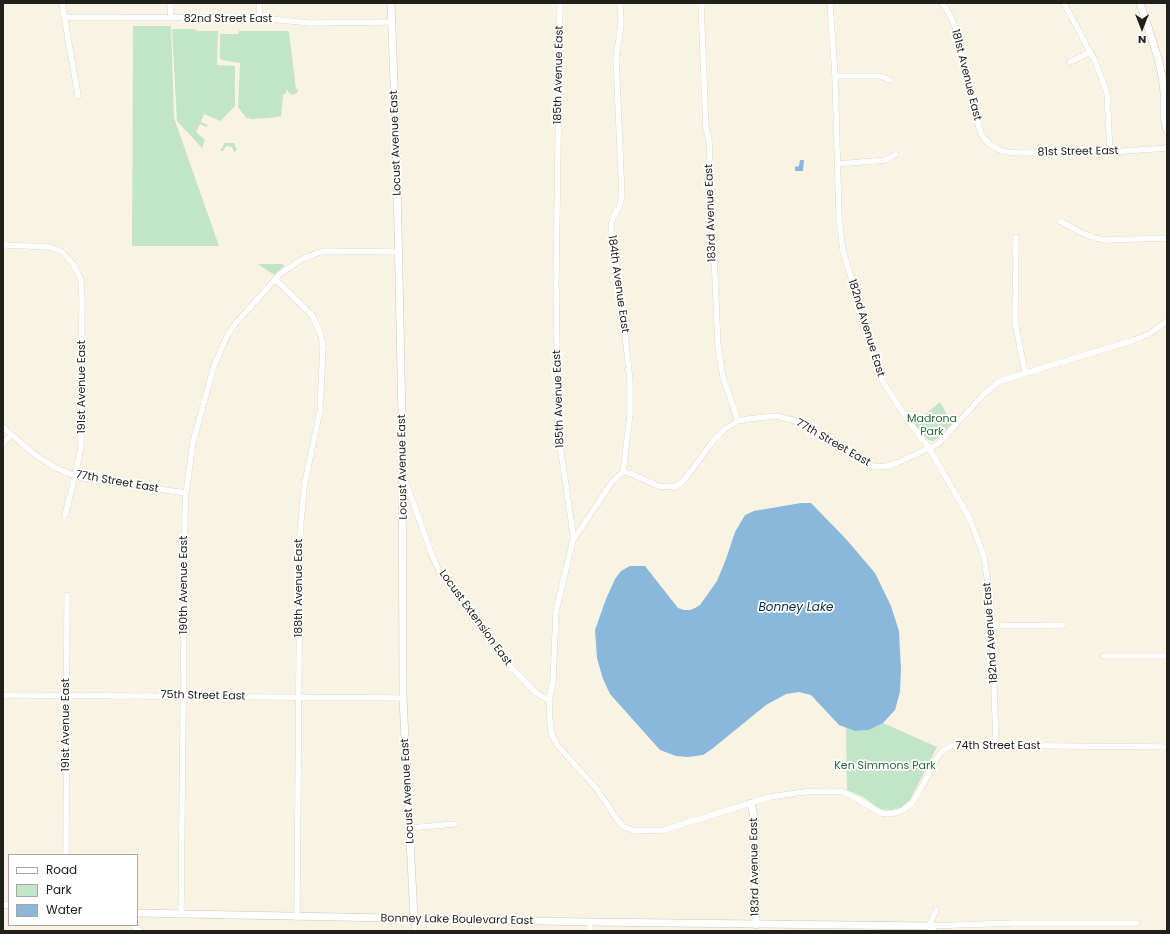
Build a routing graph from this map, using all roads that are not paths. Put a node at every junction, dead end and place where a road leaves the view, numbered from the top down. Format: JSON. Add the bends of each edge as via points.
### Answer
{"nodes":[{"id":1,"x":62,"y":3,"type":"edge"},
{"id":2,"x":170,"y":3,"type":"edge"},
{"id":3,"x":259,"y":3,"type":"edge"},
{"id":4,"x":390,"y":3,"type":"edge"},
{"id":5,"x":560,"y":3,"type":"edge"},
{"id":6,"x":620,"y":3,"type":"edge"},
{"id":7,"x":701,"y":3,"type":"edge"},
{"id":8,"x":830,"y":3,"type":"edge"},
{"id":9,"x":942,"y":3,"type":"edge"},
{"id":10,"x":1064,"y":3,"type":"edge"},
{"id":11,"x":1140,"y":3,"type":"edge"},
{"id":12,"x":64,"y":17,"type":"junction"},
{"id":13,"x":171,"y":18,"type":"junction"},
{"id":14,"x":260,"y":18,"type":"junction"},
{"id":15,"x":391,"y":22,"type":"junction"},
{"id":16,"x":1090,"y":52,"type":"junction"},
{"id":17,"x":1070,"y":62,"type":"dead end"},
{"id":18,"x":835,"y":76,"type":"junction"},
{"id":19,"x":890,"y":80,"type":"dead end"},
{"id":20,"x":78,"y":96,"type":"dead end"},
{"id":21,"x":1167,"y":131,"type":"edge"},
{"id":22,"x":991,"y":146,"type":"joint"},
{"id":23,"x":1167,"y":148,"type":"edge"},
{"id":24,"x":1110,"y":152,"type":"junction"},
{"id":25,"x":896,"y":154,"type":"dead end"},
{"id":26,"x":837,"y":164,"type":"junction"},
{"id":27,"x":1060,"y":221,"type":"dead end"},
{"id":28,"x":1016,"y":237,"type":"dead end"},
{"id":29,"x":1167,"y":238,"type":"edge"},
{"id":30,"x":3,"y":244,"type":"edge"},
{"id":31,"x":398,"y":252,"type":"junction"},
{"id":32,"x":274,"y":279,"type":"junction"},
{"id":33,"x":1167,"y":321,"type":"edge"},
{"id":34,"x":1025,"y":373,"type":"junction"},
{"id":35,"x":738,"y":421,"type":"junction"},
{"id":36,"x":3,"y":427,"type":"edge"},
{"id":37,"x":11,"y":435,"type":"junction"},
{"id":38,"x":3,"y":444,"type":"edge"},
{"id":39,"x":929,"y":448,"type":"junction"},
{"id":40,"x":623,"y":472,"type":"junction"},
{"id":41,"x":75,"y":476,"type":"junction"},
{"id":42,"x":403,"y":476,"type":"junction"},
{"id":43,"x":186,"y":492,"type":"junction"},
{"id":44,"x":65,"y":515,"type":"dead end"},
{"id":45,"x":573,"y":540,"type":"junction"},
{"id":46,"x":67,"y":595,"type":"dead end"},
{"id":47,"x":1063,"y":625,"type":"dead end"},
{"id":48,"x":992,"y":626,"type":"junction"},
{"id":49,"x":1104,"y":656,"type":"dead end"},
{"id":50,"x":1167,"y":656,"type":"edge"},
{"id":51,"x":3,"y":695,"type":"edge"},
{"id":52,"x":66,"y":695,"type":"junction"},
{"id":53,"x":184,"y":696,"type":"junction"},
{"id":54,"x":299,"y":697,"type":"junction"},
{"id":55,"x":403,"y":698,"type":"junction"},
{"id":56,"x":549,"y":700,"type":"junction"},
{"id":57,"x":996,"y":745,"type":"junction"},
{"id":58,"x":1167,"y":747,"type":"edge"},
{"id":59,"x":751,"y":803,"type":"junction"},
{"id":60,"x":616,"y":817,"type":"joint"},
{"id":61,"x":455,"y":824,"type":"dead end"},
{"id":62,"x":410,"y":828,"type":"junction"},
{"id":63,"x":66,"y":854,"type":"edge"},
{"id":64,"x":936,"y":910,"type":"dead end"},
{"id":65,"x":138,"y":913,"type":"edge"},
{"id":66,"x":182,"y":915,"type":"junction"},
{"id":67,"x":297,"y":917,"type":"junction"},
{"id":68,"x":414,"y":919,"type":"junction"},
{"id":69,"x":590,"y":922,"type":"junction"},
{"id":70,"x":1136,"y":923,"type":"dead end"},
{"id":71,"x":756,"y":928,"type":"edge"},
{"id":72,"x":931,"y":928,"type":"edge"},
{"id":73,"x":415,"y":931,"type":"edge"},
{"id":74,"x":590,"y":931,"type":"edge"}],
"edges":[{"from":1,"to":12,"type":"street"},
{"from":2,"to":13,"type":"street"},
{"from":3,"to":14,"type":"street"},
{"from":4,"to":15,"type":"street","name":"Locust Avenue East"},
{"from":5,"to":45,"type":"street","name":"185th Avenue East","via":[[556,283],[558,416]]},
{"from":6,"to":40,"type":"street","name":"184th Avenue East","via":[[621,25],[616,58],[622,196],[619,207],[612,217],[611,226],[630,382],[630,414]]},
{"from":7,"to":35,"type":"street","name":"183rd Avenue East","via":[[718,346],[723,377]]},
{"from":8,"to":18,"type":"street","name":"182nd Avenue East"},
{"from":9,"to":22,"type":"street","name":"181st Avenue East","via":[[955,27],[980,132]]},
{"from":10,"to":16,"type":"street"},
{"from":11,"to":21,"type":"street","via":[[1162,76]]},
{"from":12,"to":13,"type":"street","name":"82nd Street East"},
{"from":12,"to":20,"type":"street"},
{"from":13,"to":14,"type":"street","name":"82nd Street East"},
{"from":14,"to":15,"type":"street","name":"82nd Street East","via":[[310,23]]},
{"from":15,"to":31,"type":"street","name":"Locust Avenue East"},
{"from":16,"to":17,"type":"street"},
{"from":16,"to":24,"type":"street","via":[[1107,93]]},
{"from":18,"to":19,"type":"street","via":[[879,76]]},
{"from":18,"to":26,"type":"street","name":"182nd Avenue East"},
{"from":22,"to":24,"type":"street","name":"81st Street East","via":[[1010,153]]},
{"from":23,"to":24,"type":"street","name":"81st Street East"},
{"from":25,"to":26,"type":"street","via":[[886,160]]},
{"from":26,"to":39,"type":"street","name":"182nd Avenue East","via":[[843,251],[882,380]]},
{"from":27,"to":29,"type":"street","via":[[1080,232],[1107,240]]},
{"from":28,"to":34,"type":"street","via":[[1015,321]]},
{"from":30,"to":41,"type":"street","name":"191st Avenue East","via":[[50,247],[62,252],[80,276],[81,437]]},
{"from":31,"to":32,"type":"street","name":"190th Avenue East","via":[[324,252],[302,258]]},
{"from":31,"to":42,"type":"street","name":"Locust Avenue East"},
{"from":32,"to":43,"type":"street","name":"190th Avenue East","via":[[236,323],[219,353],[200,412]]},
{"from":32,"to":54,"type":"street","name":"188th Avenue East","via":[[312,315],[323,346],[320,411],[300,519]]},
{"from":33,"to":34,"type":"street","name":"77th Street East","via":[[1149,334],[1131,341]]},
{"from":34,"to":39,"type":"street","name":"77th Street East","via":[[995,384],[938,444]]},
{"from":35,"to":39,"type":"street","name":"77th Street East","via":[[765,416],[786,418],[874,467],[896,463]]},
{"from":35,"to":40,"type":"street","name":"77th Street East","via":[[719,435],[678,486],[658,486]]},
{"from":36,"to":37,"type":"street","name":"77th Street East"},
{"from":37,"to":38,"type":"street"},
{"from":37,"to":41,"type":"street","name":"77th Street East","via":[[44,461]]},
{"from":39,"to":48,"type":"street","name":"182nd Avenue East","via":[[970,519],[978,538],[988,576]]},
{"from":40,"to":45,"type":"street","via":[[612,482]]},
{"from":41,"to":43,"type":"street","name":"77th Street East"},
{"from":41,"to":44,"type":"street","name":"191st Avenue East"},
{"from":42,"to":55,"type":"street","name":"Locust Avenue East"},
{"from":42,"to":56,"type":"street","name":"Locust Extension East","via":[[440,573],[505,661],[536,693]]},
{"from":43,"to":53,"type":"street","name":"190th Avenue East"},
{"from":45,"to":56,"type":"street","name":"185th Avenue East","via":[[556,611],[553,681]]},
{"from":46,"to":52,"type":"street","name":"191st Avenue East"},
{"from":47,"to":48,"type":"street"},
{"from":48,"to":57,"type":"street","name":"182nd Avenue East"},
{"from":49,"to":50,"type":"street"},
{"from":51,"to":52,"type":"street","name":"75th Street East"},
{"from":52,"to":53,"type":"street","name":"75th Street East"},
{"from":52,"to":63,"type":"street","name":"191st Avenue East"},
{"from":53,"to":54,"type":"street","name":"75th Street East"},
{"from":53,"to":66,"type":"street","name":"190th Avenue East"},
{"from":54,"to":55,"type":"street","name":"75th Street East"},
{"from":54,"to":67,"type":"street","name":"188th Avenue East"},
{"from":55,"to":62,"type":"street","name":"Locust Avenue East"},
{"from":56,"to":60,"type":"street","name":"185th Avenue East","via":[[554,740],[596,788]]},
{"from":57,"to":58,"type":"street","name":"74th Street East"},
{"from":57,"to":59,"type":"street","name":"74th Street East","via":[[958,745],[945,749],[936,758],[912,803],[895,813],[881,813],[856,797],[836,791],[791,793]]},
{"from":59,"to":60,"type":"street","name":"74th Street East","via":[[657,831],[630,830]]},
{"from":59,"to":71,"type":"street","name":"183rd Avenue East","via":[[755,822]]},
{"from":61,"to":62,"type":"street"},
{"from":62,"to":68,"type":"street","name":"Locust Avenue East"},
{"from":64,"to":72,"type":"street"},
{"from":65,"to":66,"type":"street","name":"Bonney Lake Boulevard East"},
{"from":66,"to":67,"type":"street","name":"Bonney Lake Boulevard East"},
{"from":67,"to":68,"type":"street","name":"Bonney Lake Boulevard East"},
{"from":68,"to":69,"type":"street","name":"Bonney Lake Boulevard East"},
{"from":68,"to":73,"type":"street","name":"Locust Avenue East"},
{"from":69,"to":71,"type":"street","name":"Bonney Lake Boulevard East"},
{"from":69,"to":74,"type":"street"},
{"from":70,"to":72,"type":"street","name":"Bonney Lake Boulevard East","via":[[1014,923]]},
{"from":71,"to":72,"type":"street","name":"Bonney Lake Boulevard East"}]}
